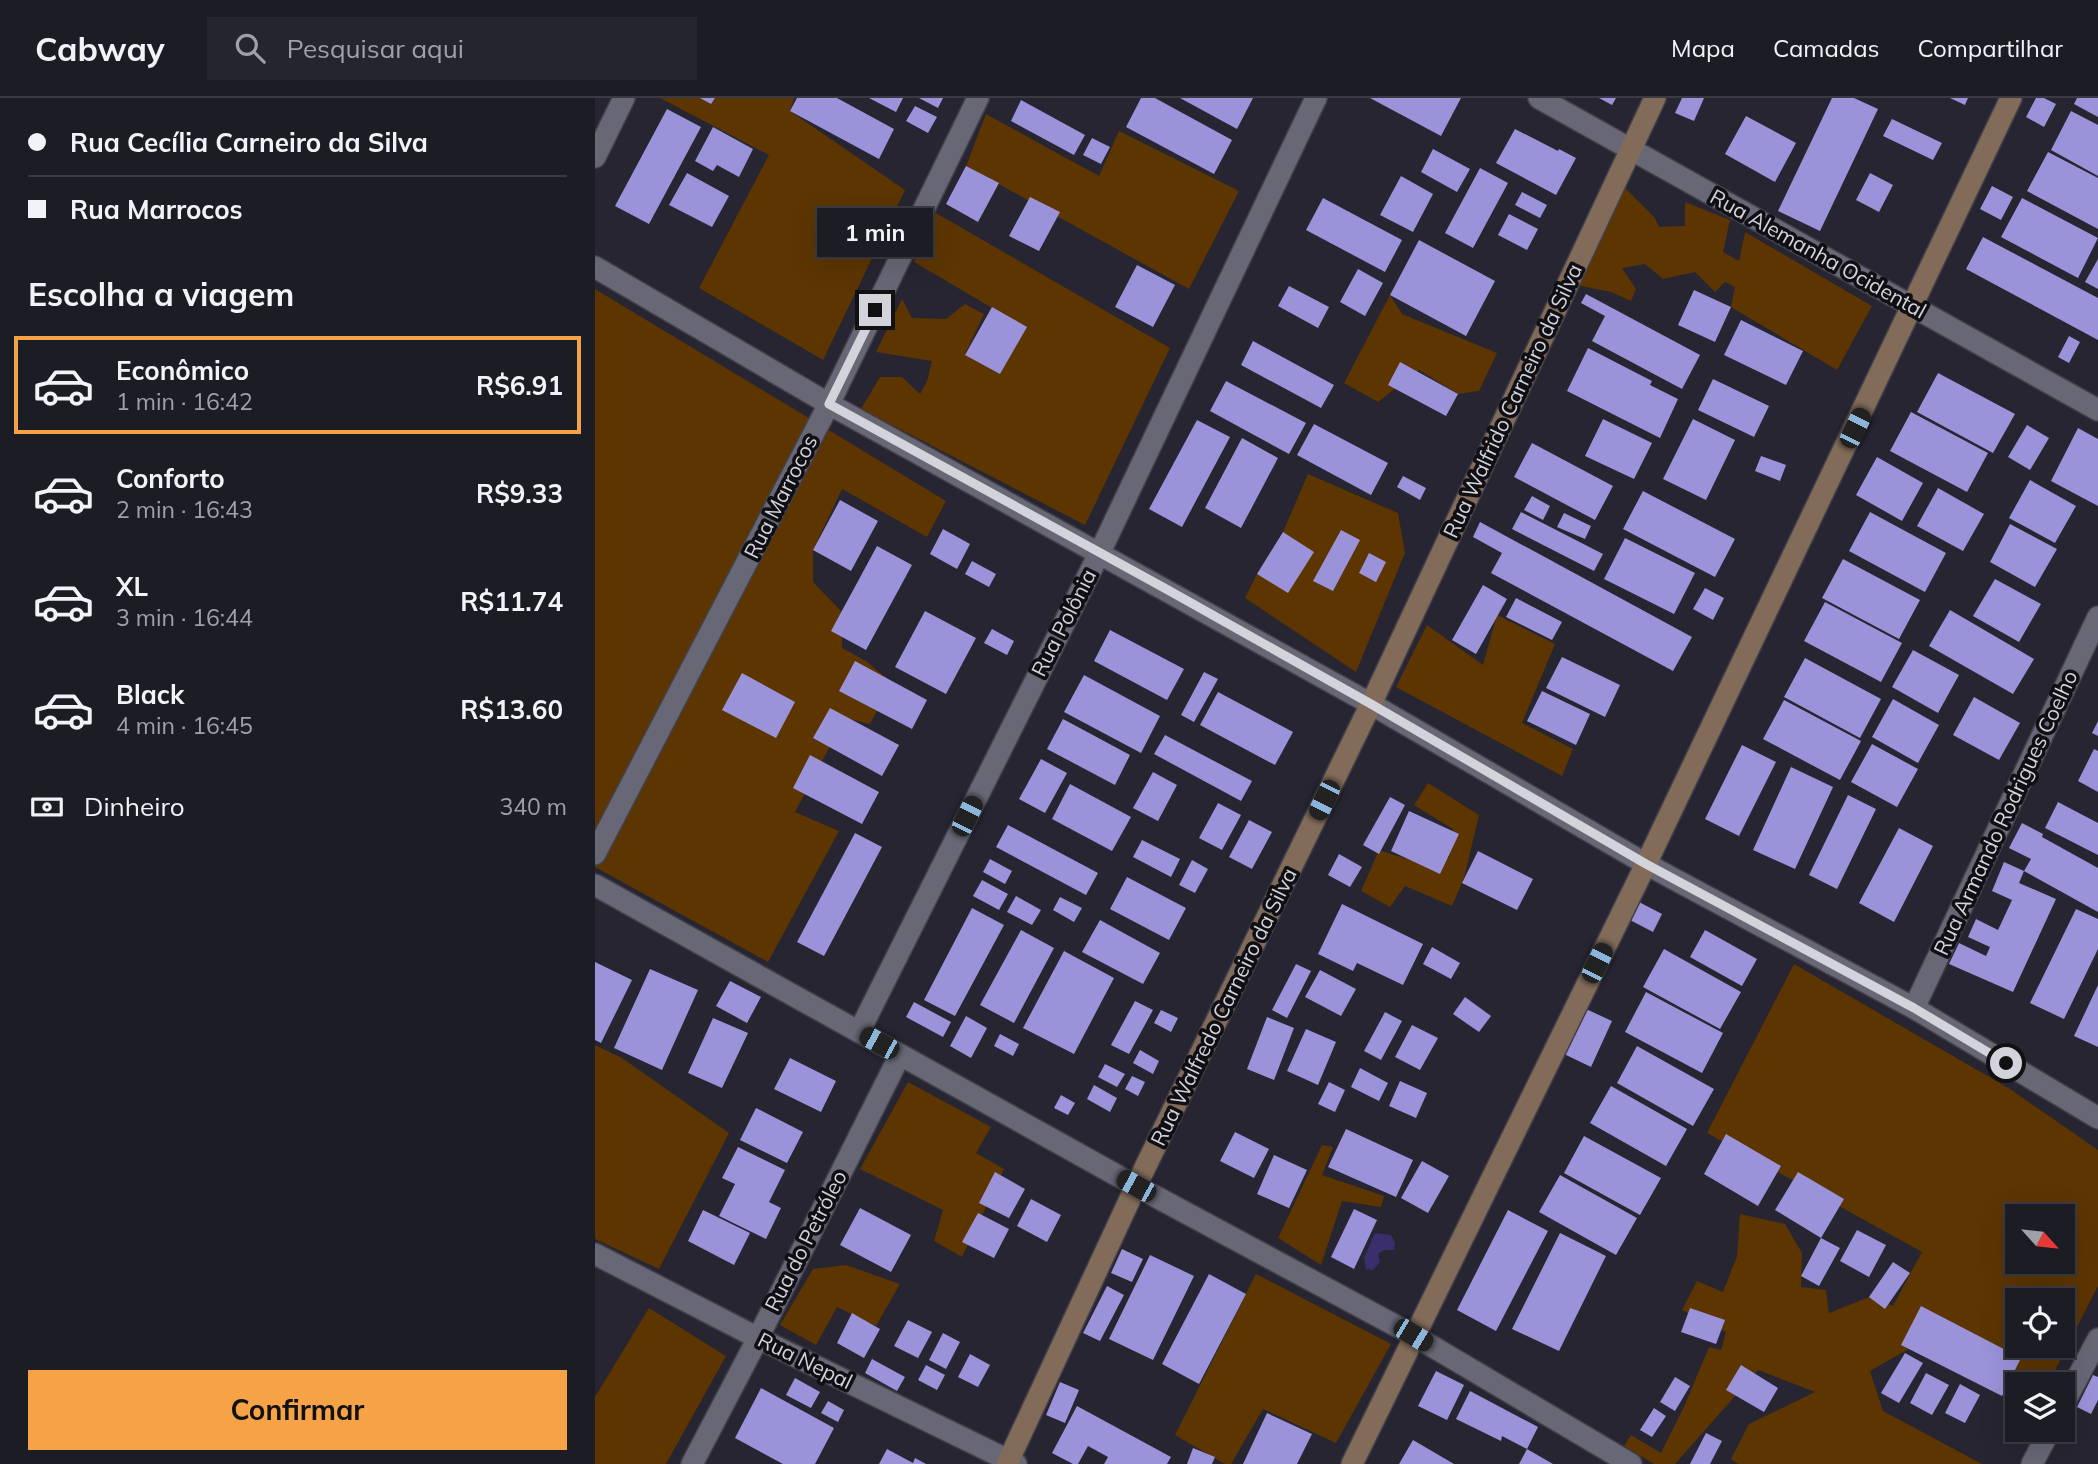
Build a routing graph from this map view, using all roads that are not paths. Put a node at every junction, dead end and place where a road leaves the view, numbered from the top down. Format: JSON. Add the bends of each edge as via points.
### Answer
{"nodes":[{"id":1,"x":624,"y":98,"type":"edge"},
{"id":2,"x":978,"y":98,"type":"edge"},
{"id":3,"x":1316,"y":98,"type":"edge"},
{"id":4,"x":1539,"y":98,"type":"edge"},
{"id":5,"x":1655,"y":98,"type":"edge"},
{"id":6,"x":2011,"y":98,"type":"edge"},
{"id":7,"x":1630,"y":150,"type":"junction"},
{"id":8,"x":595,"y":157,"type":"edge"},
{"id":9,"x":595,"y":267,"type":"edge"},
{"id":10,"x":1913,"y":307,"type":"junction"},
{"id":11,"x":829,"y":404,"type":"junction"},
{"id":12,"x":2098,"y":410,"type":"edge"},
{"id":13,"x":1100,"y":552,"type":"junction"},
{"id":14,"x":2098,"y":617,"type":"edge"},
{"id":15,"x":1371,"y":704,"type":"junction"},
{"id":16,"x":595,"y":855,"type":"edge"},
{"id":17,"x":1646,"y":864,"type":"junction"},
{"id":18,"x":595,"y":885,"type":"edge"},
{"id":19,"x":1914,"y":1008,"type":"junction"},
{"id":20,"x":859,"y":1032,"type":"junction"},
{"id":21,"x":900,"y":1055,"type":"junction"},
{"id":22,"x":2098,"y":1118,"type":"edge"},
{"id":23,"x":1136,"y":1186,"type":"junction"},
{"id":24,"x":595,"y":1254,"type":"edge"},
{"id":25,"x":1413,"y":1335,"type":"junction"},
{"id":26,"x":758,"y":1338,"type":"junction"},
{"id":27,"x":2098,"y":1339,"type":"edge"},
{"id":28,"x":2075,"y":1382,"type":"edge"},
{"id":29,"x":2044,"y":1442,"type":"edge"},
{"id":30,"x":1011,"y":1463,"type":"edge"},
{"id":31,"x":692,"y":1464,"type":"edge"},
{"id":32,"x":1352,"y":1464,"type":"edge"},
{"id":33,"x":1631,"y":1464,"type":"edge"},
{"id":34,"x":2032,"y":1464,"type":"edge"}],
"edges":[{"from":1,"to":8,"type":"street"},
{"from":2,"to":11,"type":"street","name":"Rua Marrocos"},
{"from":3,"to":13,"type":"street","name":"Rua Polônia"},
{"from":4,"to":7,"type":"street","name":"Rua Alemanha Ocidental"},
{"from":5,"to":7,"type":"main road","name":"Rua Walfrido Carneiro da Silva"},
{"from":6,"to":10,"type":"main road"},
{"from":7,"to":10,"type":"street","name":"Rua Alemanha Ocidental"},
{"from":7,"to":15,"type":"main road","name":"Rua Walfrido Carneiro da Silva"},
{"from":9,"to":11,"type":"street"},
{"from":10,"to":12,"type":"street","name":"Rua Alemanha Ocidental"},
{"from":10,"to":17,"type":"main road"},
{"from":11,"to":13,"type":"street"},
{"from":11,"to":16,"type":"street","name":"Rua Marrocos"},
{"from":13,"to":15,"type":"street"},
{"from":13,"to":20,"type":"street","name":"Rua Polônia"},
{"from":14,"to":19,"type":"street","name":"Rua Armando Rodrigues Coelho"},
{"from":15,"to":17,"type":"street"},
{"from":15,"to":23,"type":"main road","name":"Rua Walfredo Carneiro da Silva"},
{"from":17,"to":19,"type":"street"},
{"from":17,"to":25,"type":"main road"},
{"from":18,"to":20,"type":"street"},
{"from":19,"to":22,"type":"street"},
{"from":20,"to":21,"type":"street"},
{"from":21,"to":23,"type":"street"},
{"from":21,"to":26,"type":"street","name":"Rua do Petróleo"},
{"from":23,"to":25,"type":"street"},
{"from":23,"to":30,"type":"main road","name":"Rua Walfredo Carneiro da Silva"},
{"from":24,"to":26,"type":"street","name":"Rua Nepal"},
{"from":25,"to":32,"type":"main road"},
{"from":25,"to":33,"type":"street"},
{"from":26,"to":30,"type":"street","name":"Rua Nepal"},
{"from":26,"to":31,"type":"street","name":"Rua do Petróleo"},
{"from":27,"to":28,"type":"street"},
{"from":29,"to":34,"type":"street"}]}
